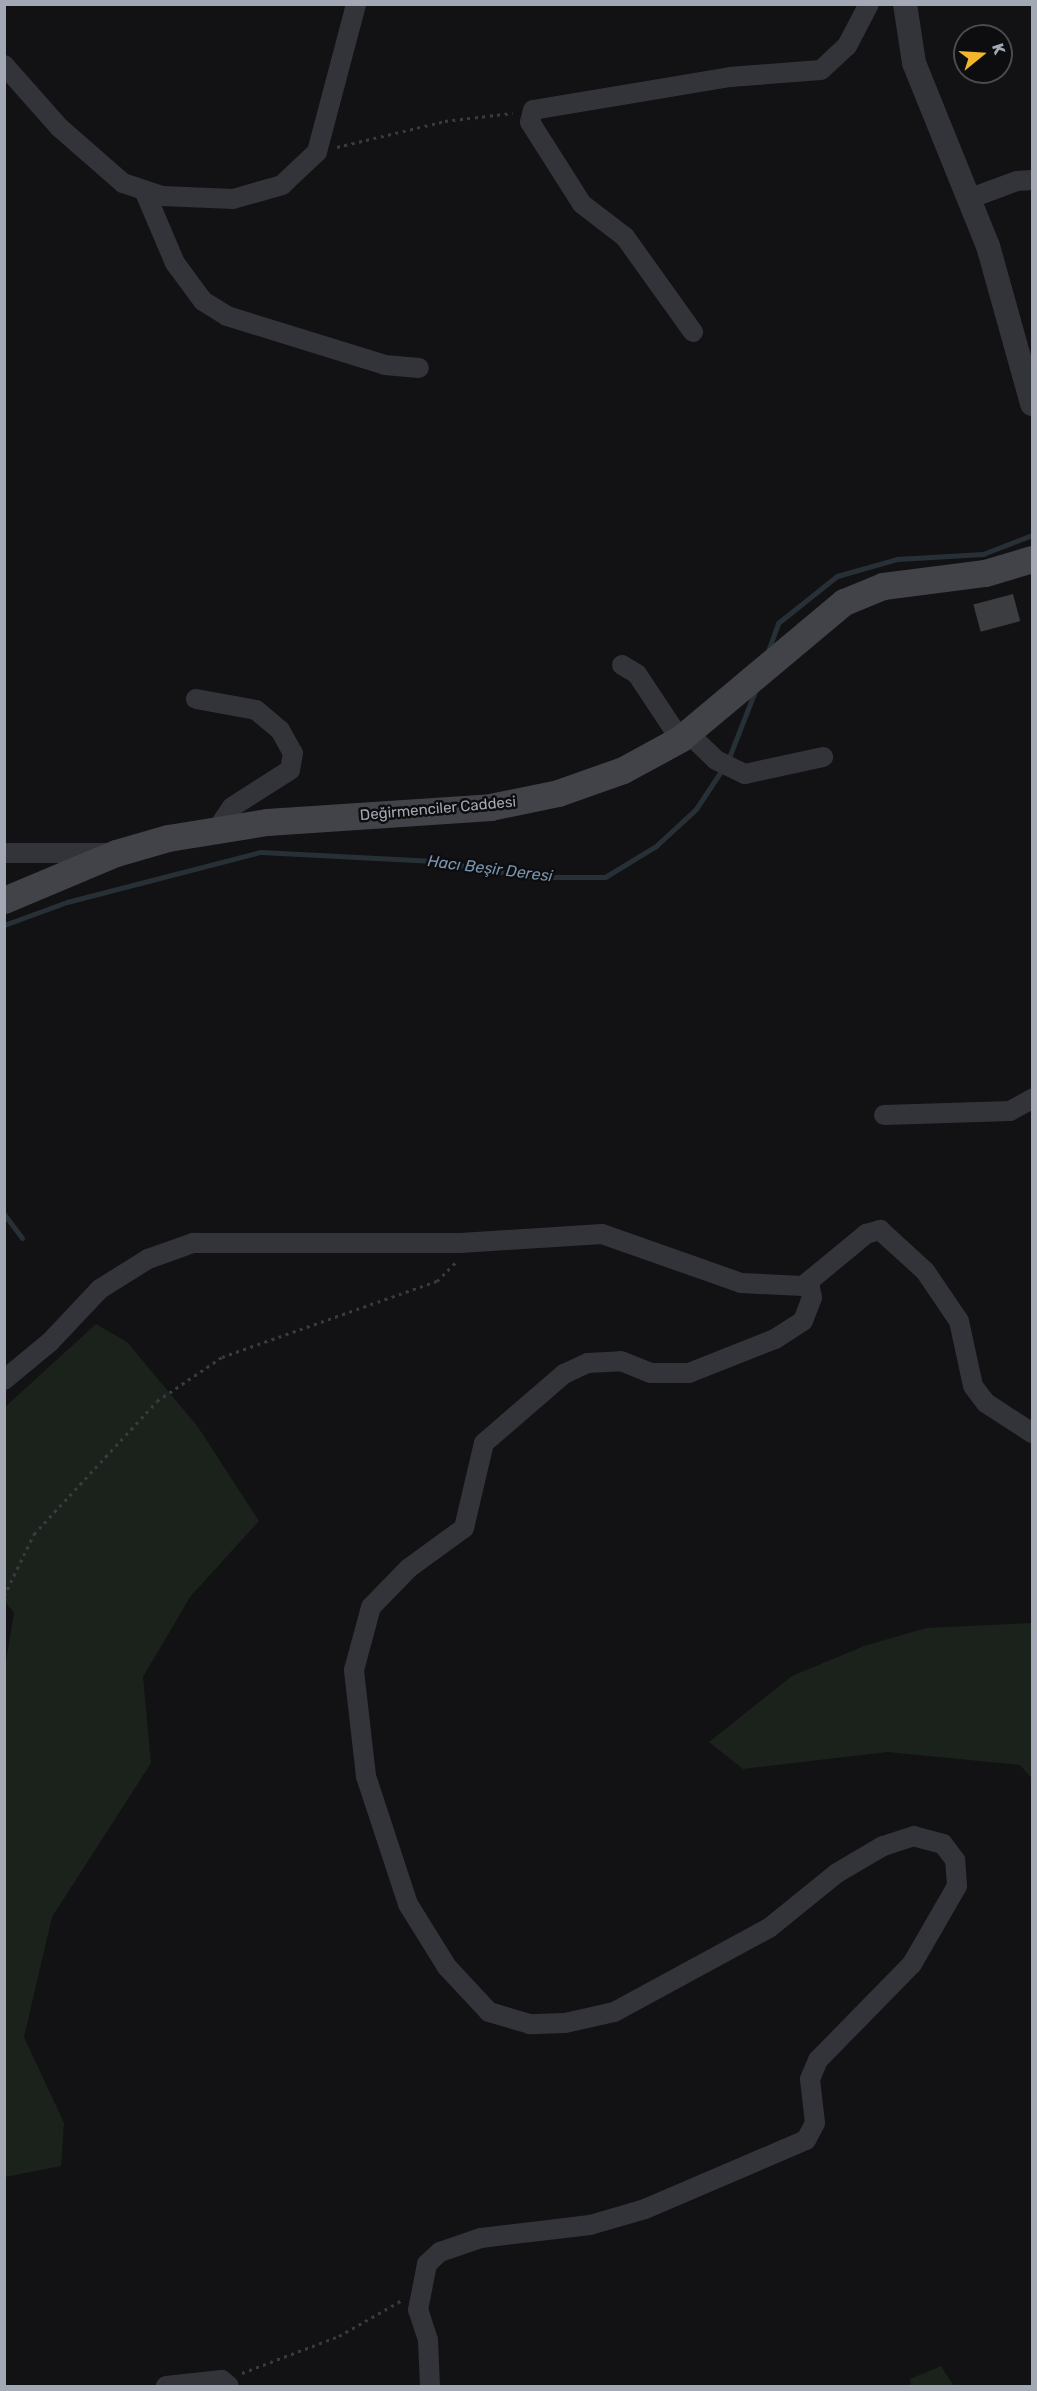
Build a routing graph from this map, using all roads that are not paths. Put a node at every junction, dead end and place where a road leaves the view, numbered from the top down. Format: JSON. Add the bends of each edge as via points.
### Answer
{"nodes":[{"id":1,"x":356,"y":4,"type":"edge"},
{"id":2,"x":869,"y":4,"type":"edge"},
{"id":3,"x":905,"y":4,"type":"edge"},
{"id":4,"x":4,"y":65,"type":"edge"},
{"id":5,"x":1032,"y":180,"type":"edge"},
{"id":6,"x":144,"y":190,"type":"junction"},
{"id":7,"x":971,"y":198,"type":"junction"},
{"id":8,"x":693,"y":332,"type":"dead end"},
{"id":9,"x":419,"y":368,"type":"dead end"},
{"id":10,"x":1032,"y":404,"type":"edge"},
{"id":11,"x":1032,"y":559,"type":"edge"},
{"id":12,"x":622,"y":665,"type":"dead end"},
{"id":13,"x":196,"y":699,"type":"dead end"},
{"id":14,"x":683,"y":735,"type":"junction"},
{"id":15,"x":823,"y":757,"type":"dead end"},
{"id":16,"x":217,"y":829,"type":"junction"},
{"id":17,"x":4,"y":853,"type":"edge"},
{"id":18,"x":116,"y":853,"type":"junction"},
{"id":19,"x":4,"y":900,"type":"edge"},
{"id":20,"x":1032,"y":1099,"type":"edge"},
{"id":21,"x":884,"y":1115,"type":"dead end"},
{"id":22,"x":809,"y":1282,"type":"junction"},
{"id":23,"x":4,"y":1380,"type":"edge"},
{"id":24,"x":1032,"y":1433,"type":"edge"},
{"id":25,"x":225,"y":2383,"type":"edge"},
{"id":26,"x":166,"y":2386,"type":"edge"},
{"id":27,"x":430,"y":2386,"type":"edge"}],
"edges":[{"from":1,"to":6,"type":"street","via":[[317,152],[282,185],[233,199]]},
{"from":2,"to":8,"type":"street","via":[[847,46],[821,70],[730,77],[533,110],[530,122],[535,132],[582,204],[625,237]]},
{"from":3,"to":7,"type":"street","via":[[914,63]]},
{"from":4,"to":6,"type":"street","via":[[78,146],[123,183]]},
{"from":5,"to":7,"type":"street","via":[[1017,181]]},
{"from":6,"to":9,"type":"street","via":[[175,263],[204,300],[227,316],[385,365]]},
{"from":7,"to":10,"type":"street"},
{"from":11,"to":14,"type":"main road","name":"Değirmenciler Caddesi","via":[[986,573],[883,586],[844,602],[799,634]]},
{"from":12,"to":14,"type":"street","via":[[637,674]]},
{"from":13,"to":16,"type":"street","via":[[256,710],[280,730],[293,753],[290,770],[232,807]]},
{"from":14,"to":15,"type":"street","via":[[716,760],[745,774]]},
{"from":14,"to":16,"type":"main road","name":"Değirmenciler Caddesi","via":[[623,770],[523,802]]},
{"from":16,"to":18,"type":"main road","name":"Değirmenciler Caddesi"},
{"from":17,"to":18,"type":"street"},
{"from":18,"to":19,"type":"main road","name":"Değirmenciler Caddesi"},
{"from":20,"to":21,"type":"street","via":[[1010,1111]]},
{"from":22,"to":23,"type":"street","via":[[741,1283],[602,1234],[461,1243],[193,1243],[148,1259],[100,1289],[50,1342]]},
{"from":22,"to":24,"type":"street","via":[[866,1234],[880,1230],[925,1271],[959,1321],[974,1386],[986,1402]]},
{"from":22,"to":27,"type":"street","via":[[812,1298],[803,1321],[775,1339],[689,1373],[650,1373],[621,1361],[588,1364],[564,1374],[484,1443],[464,1528],[409,1568],[371,1607],[354,1670],[366,1776],[408,1904],[447,1967],[489,2012],[530,2024],[565,2023],[614,2012],[769,1928],[837,1873],[883,1846],[914,1836],[943,1844],[955,1860],[957,1886],[912,1964],[818,2060],[810,2079],[815,2123],[806,2139],[645,2209],[590,2225],[481,2238],[440,2252],[427,2264],[418,2310],[428,2340]]},
{"from":25,"to":26,"type":"street"}]}
